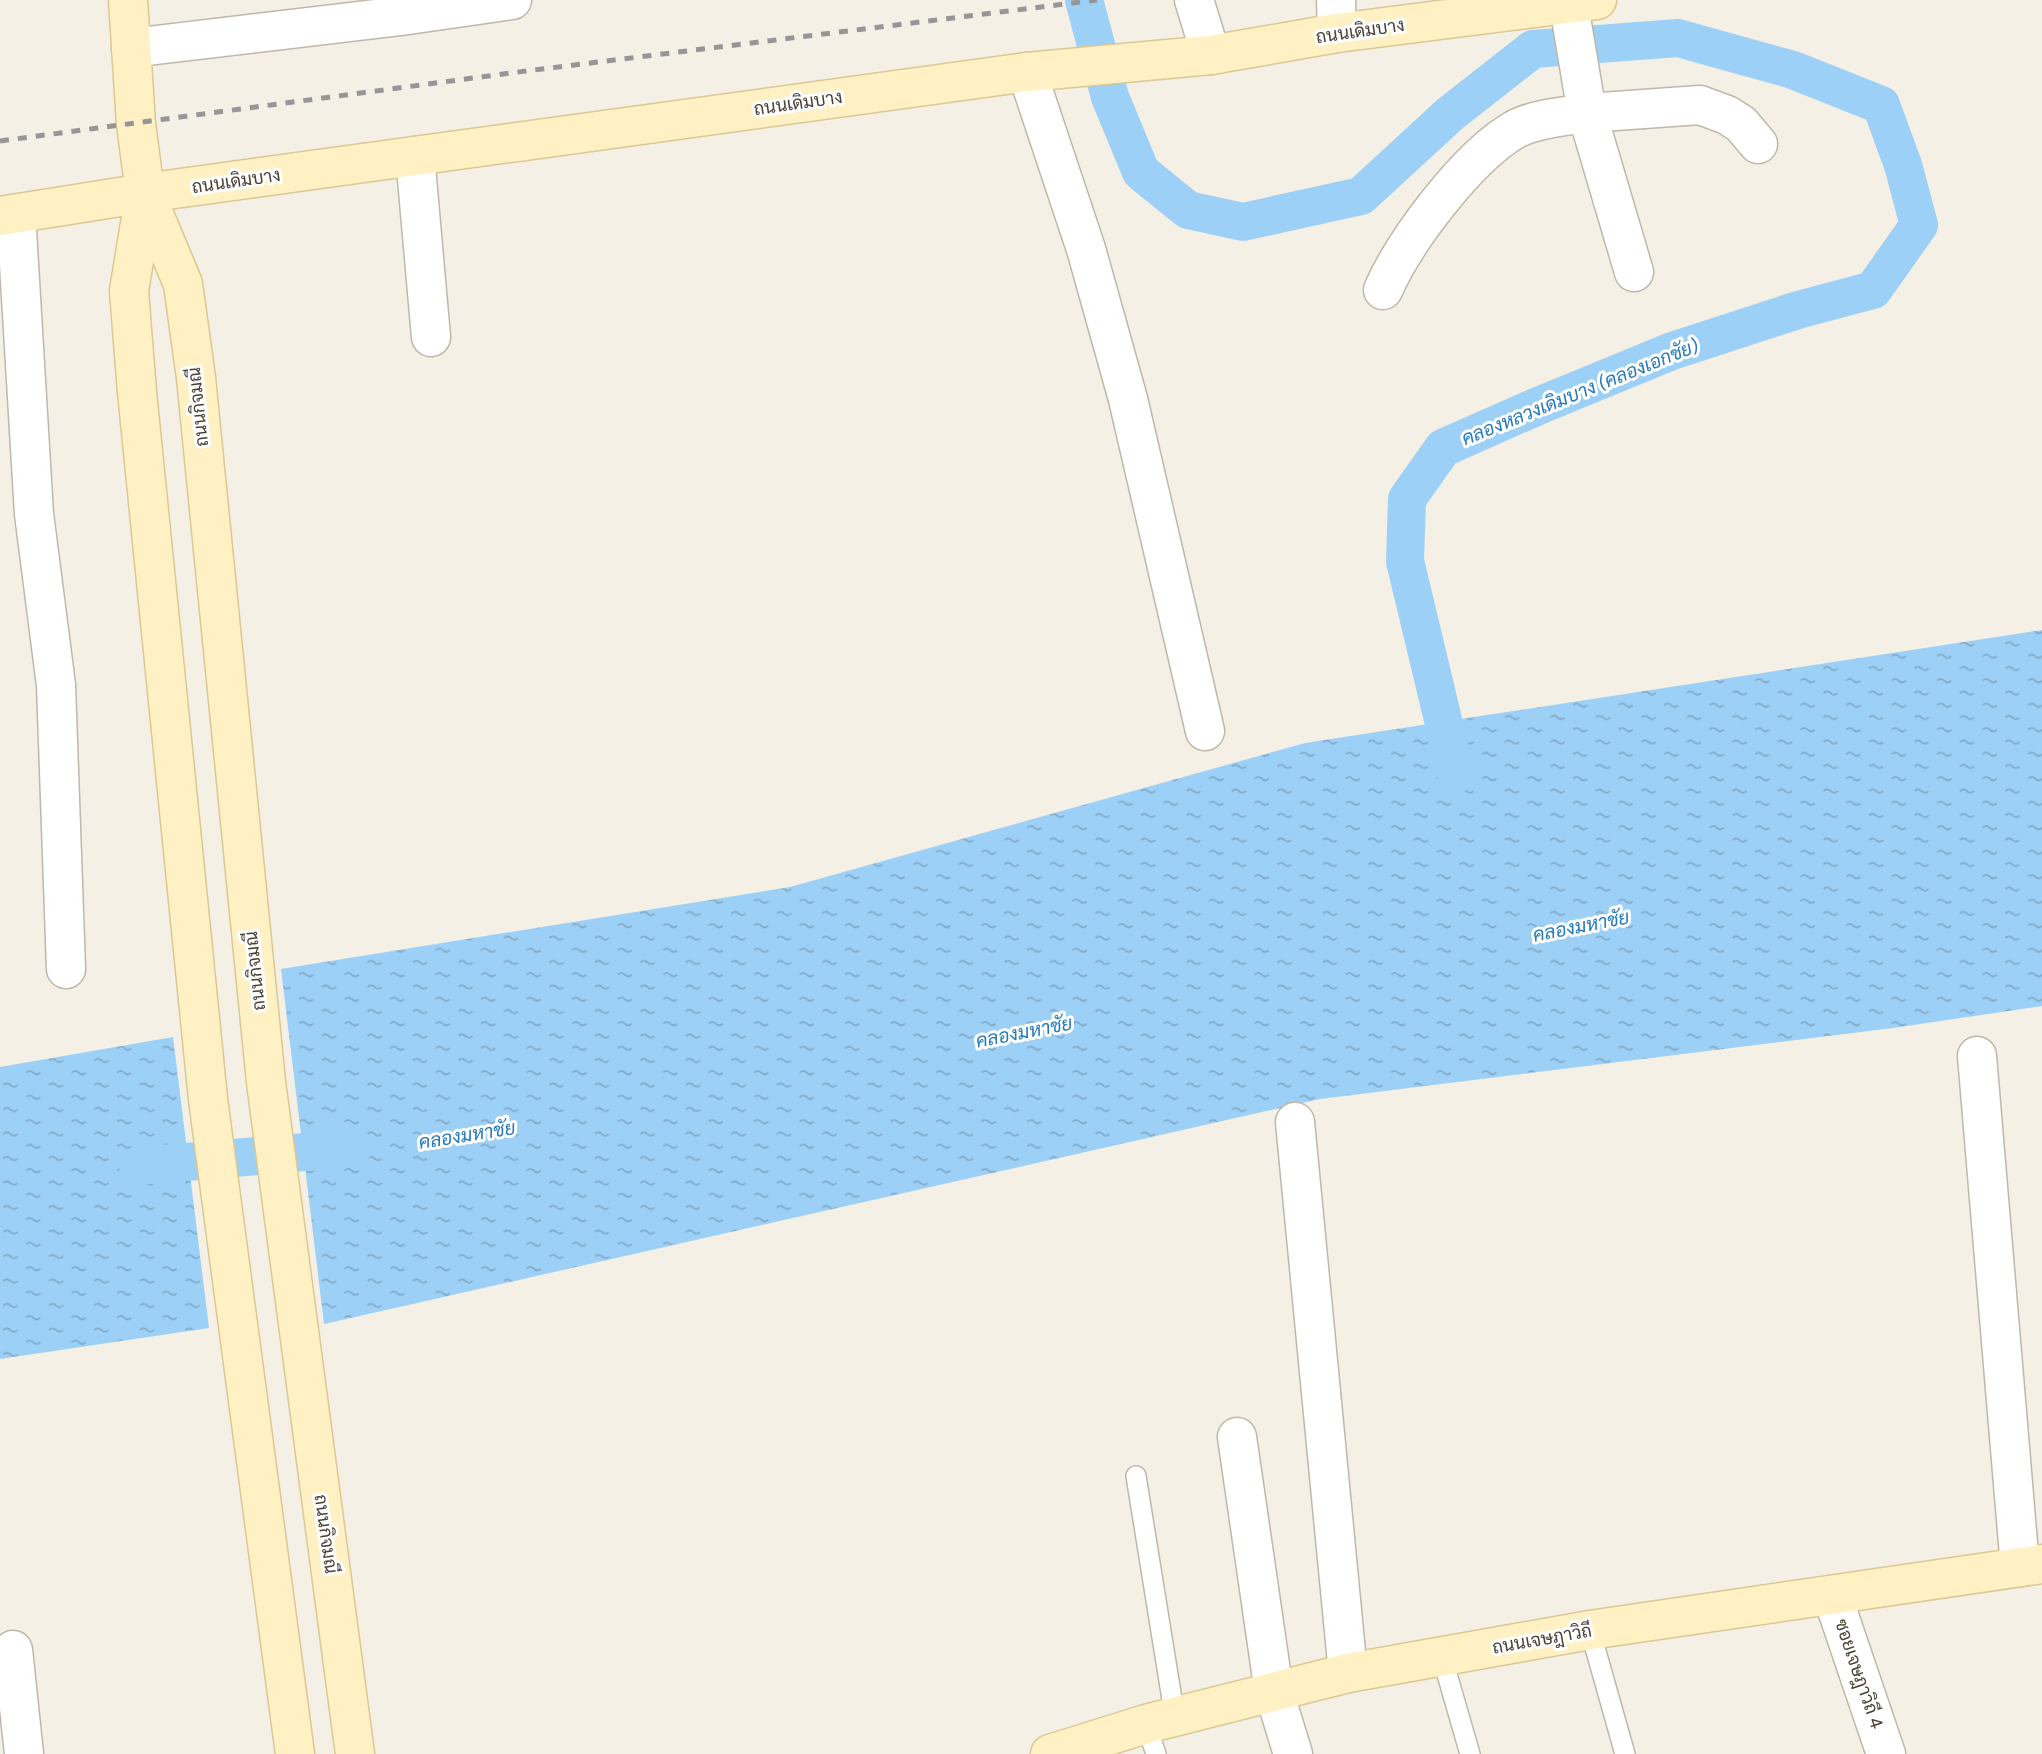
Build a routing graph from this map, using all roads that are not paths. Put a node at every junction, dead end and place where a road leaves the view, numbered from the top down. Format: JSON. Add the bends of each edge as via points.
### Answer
{"nodes":[{"id":1,"x":128,"y":0,"type":"edge"},
{"id":2,"x":512,"y":0,"type":"edge"},
{"id":3,"x":1194,"y":0,"type":"edge"},
{"id":4,"x":1576,"y":3,"type":"edge"},
{"id":5,"x":400,"y":8,"type":"edge"},
{"id":6,"x":1337,"y":16,"type":"edge"},
{"id":7,"x":131,"y":48,"type":"junction"},
{"id":8,"x":1211,"y":55,"type":"junction"},
{"id":9,"x":1028,"y":72,"type":"junction"},
{"id":10,"x":1587,"y":112,"type":"junction"},
{"id":11,"x":1758,"y":144,"type":"dead end"},
{"id":12,"x":415,"y":156,"type":"junction"},
{"id":13,"x":145,"y":193,"type":"junction"},
{"id":14,"x":8,"y":215,"type":"edge"},
{"id":15,"x":1634,"y":272,"type":"dead end"},
{"id":16,"x":1383,"y":290,"type":"dead end"},
{"id":17,"x":431,"y":337,"type":"dead end"},
{"id":18,"x":1205,"y":731,"type":"dead end"},
{"id":19,"x":66,"y":969,"type":"dead end"},
{"id":20,"x":1977,"y":1056,"type":"dead end"},
{"id":21,"x":1295,"y":1122,"type":"dead end"},
{"id":22,"x":1237,"y":1437,"type":"dead end"},
{"id":23,"x":1136,"y":1476,"type":"dead end"},
{"id":24,"x":2031,"y":1566,"type":"edge"},
{"id":25,"x":1832,"y":1595,"type":"junction"},
{"id":26,"x":1590,"y":1630,"type":"junction"},
{"id":27,"x":13,"y":1650,"type":"dead end"},
{"id":28,"x":1442,"y":1657,"type":"junction"},
{"id":29,"x":1348,"y":1673,"type":"junction"},
{"id":30,"x":1274,"y":1692,"type":"junction"},
{"id":31,"x":1159,"y":1732,"type":"edge"},
{"id":32,"x":24,"y":1754,"type":"edge"},
{"id":33,"x":295,"y":1754,"type":"edge"},
{"id":34,"x":355,"y":1754,"type":"edge"},
{"id":35,"x":1050,"y":1754,"type":"edge"},
{"id":36,"x":1293,"y":1754,"type":"edge"},
{"id":37,"x":1470,"y":1754,"type":"edge"},
{"id":38,"x":1625,"y":1754,"type":"edge"},
{"id":39,"x":1886,"y":1754,"type":"edge"}],
"edges":[{"from":1,"to":7,"type":"main road","name":"ถนนกิจมณี"},
{"from":2,"to":5,"type":"street"},
{"from":3,"to":8,"type":"street"},
{"from":4,"to":6,"type":"main road","name":"ถนนเดิมบาง"},
{"from":4,"to":10,"type":"street"},
{"from":5,"to":7,"type":"street"},
{"from":6,"to":8,"type":"main road","name":"ถนนเดิมบาง"},
{"from":7,"to":13,"type":"main road","name":"ถนนกิจมณี"},
{"from":8,"to":9,"type":"main road","name":"ถนนเดิมบาง"},
{"from":9,"to":12,"type":"main road","name":"ถนนเดิมบาง"},
{"from":9,"to":18,"type":"street","via":[[1086,249],[1128,399]]},
{"from":10,"to":11,"type":"street","via":[[1700,105],[1741,124]]},
{"from":10,"to":15,"type":"street"},
{"from":10,"to":16,"type":"street","via":[[1516,129],[1482,154],[1434,209],[1395,264]]},
{"from":12,"to":13,"type":"main road","name":"ถนนเดิมบาง"},
{"from":12,"to":17,"type":"street"},
{"from":13,"to":14,"type":"main road","name":"ถนนเดิมบาง"},
{"from":13,"to":33,"type":"main road","name":"ถนนกิจมณี","via":[[130,291],[137,392],[208,1100]]},
{"from":13,"to":34,"type":"main road","name":"ถนนกิจมณี","via":[[183,284],[196,378],[266,1082]]},
{"from":14,"to":19,"type":"street","via":[[34,514],[56,685]]},
{"from":20,"to":24,"type":"street"},
{"from":21,"to":29,"type":"street"},
{"from":22,"to":30,"type":"street"},
{"from":23,"to":31,"type":"lane"},
{"from":24,"to":25,"type":"main road","name":"ถนนเจษฎาวิถี"},
{"from":25,"to":26,"type":"main road","name":"ถนนเจษฎาวิถี"},
{"from":25,"to":39,"type":"street","name":"ซอยเจษฎาวิถี 4"},
{"from":26,"to":28,"type":"main road","name":"ถนนเจษฎาวิถี"},
{"from":26,"to":38,"type":"lane"},
{"from":27,"to":32,"type":"street"},
{"from":28,"to":29,"type":"main road","name":"ถนนเจษฎาวิถี"},
{"from":28,"to":37,"type":"lane"},
{"from":29,"to":30,"type":"main road","name":"ถนนเจษฎาวิถี"},
{"from":30,"to":31,"type":"main road","name":"ถนนเจษฎาวิถี"},
{"from":30,"to":36,"type":"street"},
{"from":31,"to":35,"type":"main road","name":"ถนนเจษฎาวิถี"}]}
